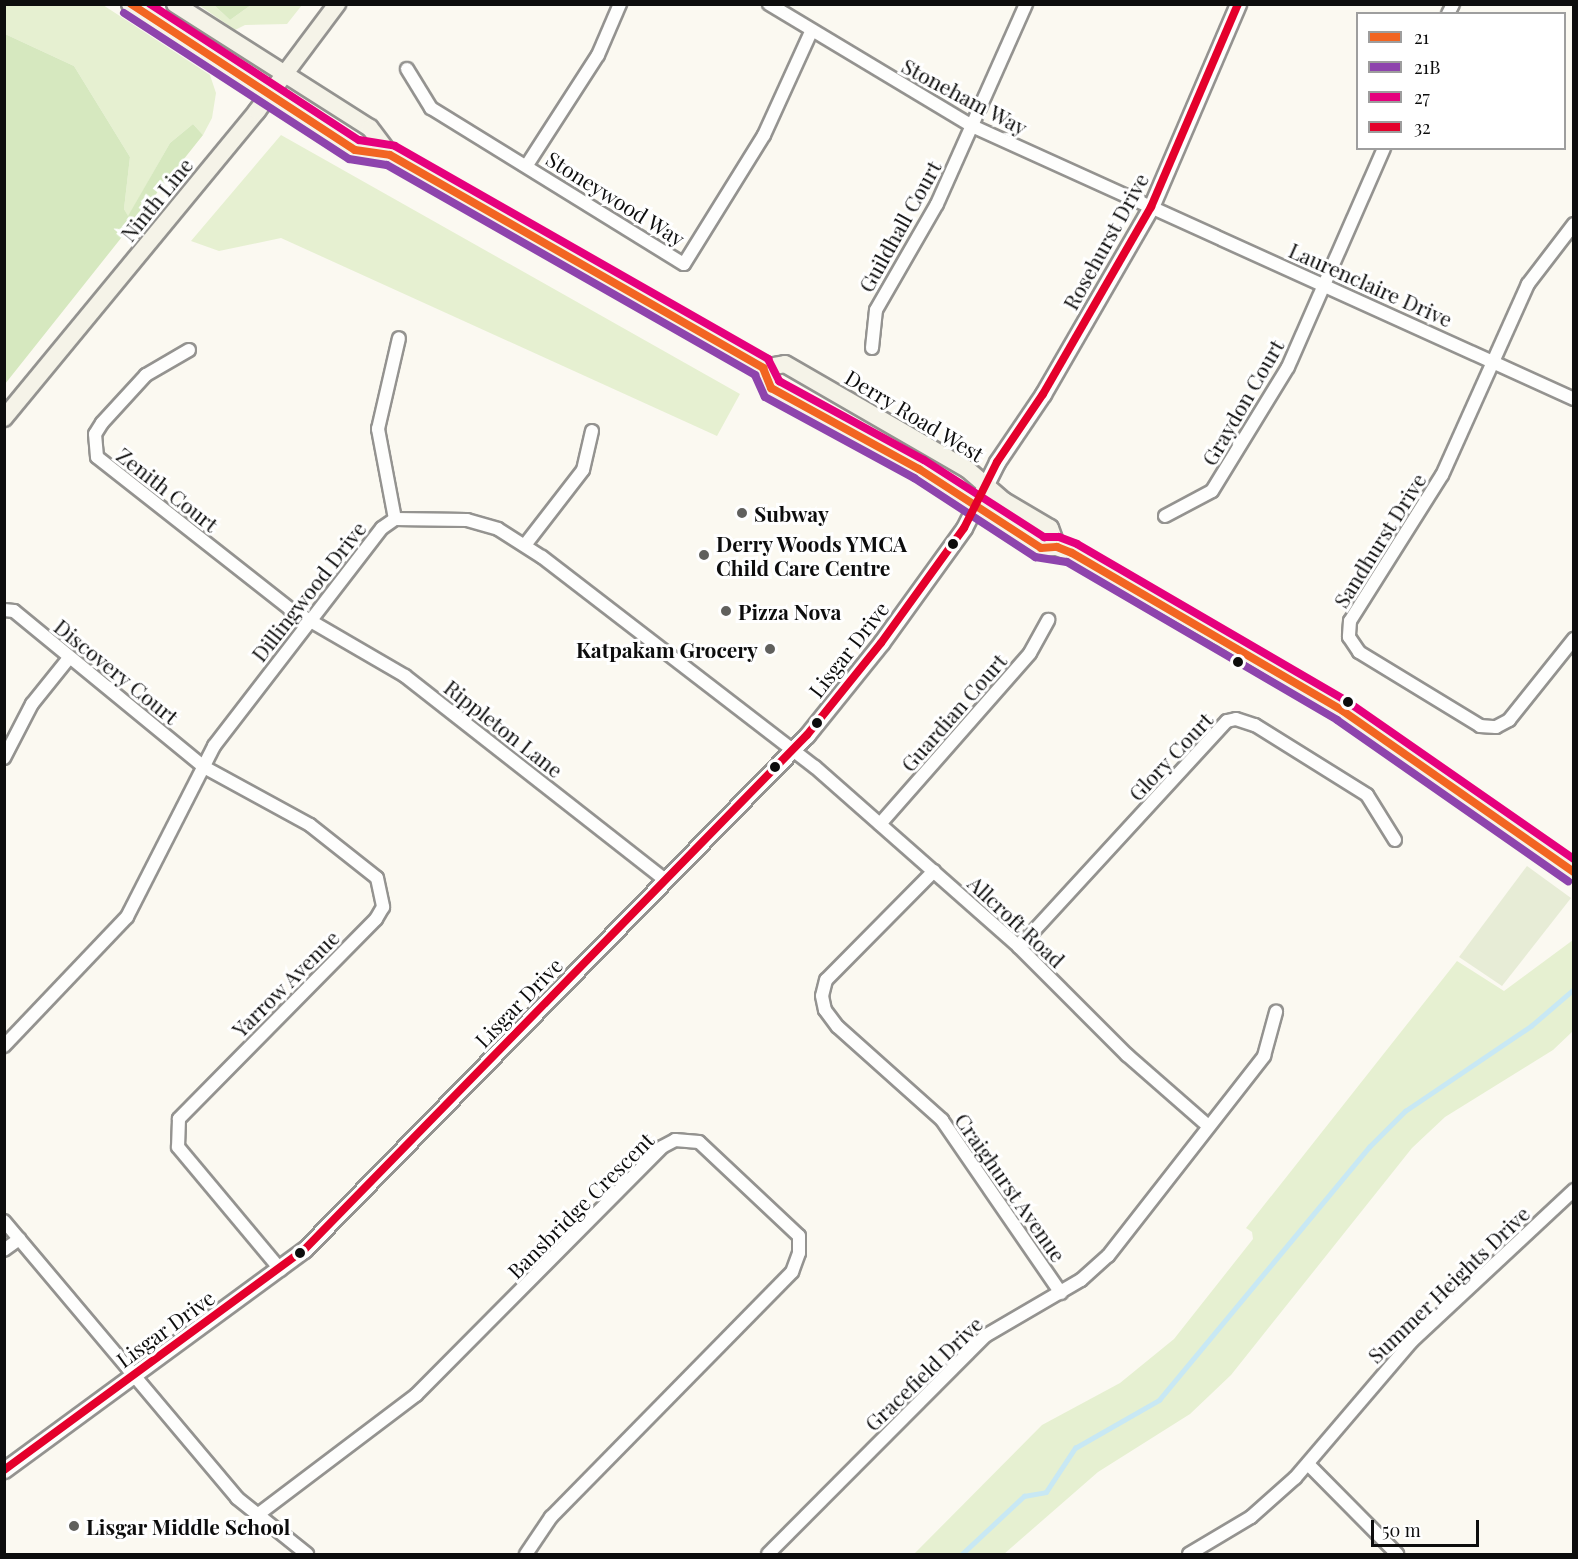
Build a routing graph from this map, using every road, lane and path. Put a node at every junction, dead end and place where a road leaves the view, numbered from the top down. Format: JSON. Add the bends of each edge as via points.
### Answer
{"nodes":[{"id":1,"x":130,"y":4,"type":"edge"},
{"id":2,"x":175,"y":4,"type":"edge"},
{"id":3,"x":337,"y":4,"type":"edge"},
{"id":4,"x":620,"y":4,"type":"edge"},
{"id":5,"x":769,"y":4,"type":"edge"},
{"id":6,"x":1026,"y":4,"type":"edge"},
{"id":7,"x":1238,"y":4,"type":"edge"},
{"id":8,"x":811,"y":32,"type":"junction"},
{"id":9,"x":407,"y":69,"type":"dead end"},
{"id":10,"x":285,"y":75,"type":"junction"},
{"id":11,"x":270,"y":94,"type":"junction"},
{"id":12,"x":972,"y":126,"type":"junction"},
{"id":13,"x":1383,"y":150,"type":"edge"},
{"id":14,"x":390,"y":155,"type":"junction"},
{"id":15,"x":527,"y":165,"type":"junction"},
{"id":16,"x":1151,"y":207,"type":"junction"},
{"id":17,"x":1574,"y":224,"type":"edge"},
{"id":18,"x":1325,"y":284,"type":"junction"},
{"id":19,"x":399,"y":338,"type":"dead end"},
{"id":20,"x":872,"y":348,"type":"dead end"},
{"id":21,"x":189,"y":350,"type":"dead end"},
{"id":22,"x":1496,"y":362,"type":"junction"},
{"id":23,"x":763,"y":368,"type":"junction"},
{"id":24,"x":1574,"y":399,"type":"edge"},
{"id":25,"x":4,"y":417,"type":"edge"},
{"id":26,"x":592,"y":431,"type":"dead end"},
{"id":27,"x":985,"y":486,"type":"junction"},
{"id":28,"x":975,"y":508,"type":"junction"},
{"id":29,"x":1165,"y":516,"type":"dead end"},
{"id":30,"x":395,"y":519,"type":"junction"},
{"id":31,"x":525,"y":545,"type":"junction"},
{"id":32,"x":1057,"y":547,"type":"junction"},
{"id":33,"x":4,"y":610,"type":"edge"},
{"id":34,"x":309,"y":620,"type":"junction"},
{"id":35,"x":1048,"y":620,"type":"dead end"},
{"id":36,"x":1574,"y":639,"type":"edge"},
{"id":37,"x":69,"y":658,"type":"junction"},
{"id":38,"x":793,"y":751,"type":"junction"},
{"id":39,"x":4,"y":758,"type":"edge"},
{"id":40,"x":204,"y":767,"type":"junction"},
{"id":41,"x":880,"y":824,"type":"junction"},
{"id":42,"x":1395,"y":840,"type":"dead end"},
{"id":43,"x":934,"y":871,"type":"junction"},
{"id":44,"x":1574,"y":872,"type":"edge"},
{"id":45,"x":666,"y":881,"type":"junction"},
{"id":46,"x":1019,"y":947,"type":"junction"},
{"id":47,"x":1276,"y":1012,"type":"dead end"},
{"id":48,"x":4,"y":1046,"type":"edge"},
{"id":49,"x":1208,"y":1126,"type":"junction"},
{"id":50,"x":1574,"y":1190,"type":"edge"},
{"id":51,"x":4,"y":1221,"type":"edge"},
{"id":52,"x":19,"y":1239,"type":"junction"},
{"id":53,"x":4,"y":1250,"type":"edge"},
{"id":54,"x":281,"y":1270,"type":"junction"},
{"id":55,"x":1061,"y":1293,"type":"junction"},
{"id":56,"x":135,"y":1375,"type":"junction"},
{"id":57,"x":1308,"y":1464,"type":"junction"},
{"id":58,"x":4,"y":1470,"type":"edge"},
{"id":59,"x":256,"y":1516,"type":"junction"},
{"id":60,"x":307,"y":1554,"type":"edge"},
{"id":61,"x":526,"y":1554,"type":"edge"},
{"id":62,"x":768,"y":1554,"type":"edge"},
{"id":63,"x":1189,"y":1554,"type":"edge"},
{"id":64,"x":1397,"y":1554,"type":"edge"}],
"edges":[{"from":1,"to":11,"type":"main road","name":"Derry Road West"},
{"from":2,"to":10,"type":"main road","name":"Derry Road West"},
{"from":3,"to":10,"type":"main road","name":"Ninth Line"},
{"from":4,"to":15,"type":"street","via":[[598,55]]},
{"from":5,"to":8,"type":"street","name":"Stoneham Way"},
{"from":6,"to":12,"type":"street","name":"Guildhall Court"},
{"from":7,"to":16,"type":"street","name":"Rosehurst Drive"},
{"from":8,"to":12,"type":"street","name":"Stoneham Way"},
{"from":8,"to":15,"type":"street","name":"Stoneywood Way","via":[[764,135],[684,264]]},
{"from":9,"to":15,"type":"street","name":"Stoneywood Way","via":[[431,108]]},
{"from":10,"to":11,"type":"main road","name":"Ninth Line"},
{"from":10,"to":14,"type":"main road","name":"Derry Road West","via":[[370,128]]},
{"from":11,"to":14,"type":"main road","name":"Derry Road West","via":[[355,150]]},
{"from":11,"to":25,"type":"main road","name":"Ninth Line"},
{"from":12,"to":16,"type":"street","name":"Stoneham Way"},
{"from":12,"to":20,"type":"street","name":"Guildhall Court","via":[[937,204],[876,309]]},
{"from":13,"to":18,"type":"street","name":"Graydon Court"},
{"from":14,"to":23,"type":"main road","name":"Derry Road West"},
{"from":16,"to":18,"type":"street","name":"Laurenclaire Drive"},
{"from":16,"to":27,"type":"street","name":"Rosehurst Drive"},
{"from":17,"to":22,"type":"street","name":"Sandhurst Drive","via":[[1528,284]]},
{"from":18,"to":22,"type":"street","name":"Laurenclaire Drive"},
{"from":18,"to":29,"type":"street","name":"Graydon Court","via":[[1288,367],[1212,491]]},
{"from":19,"to":30,"type":"street","via":[[378,429]]},
{"from":21,"to":34,"type":"street","name":"Zenith Court","via":[[146,375],[102,423],[95,434],[97,457]]},
{"from":22,"to":24,"type":"street","name":"Laurenclaire Drive"},
{"from":22,"to":36,"type":"street","name":"Sandhurst Drive","via":[[1442,475],[1350,621],[1349,637],[1359,652],[1480,726],[1496,727],[1509,720]]},
{"from":23,"to":27,"type":"main road","name":"Derry Road West","via":[[785,364],[967,469]]},
{"from":23,"to":28,"type":"main road","name":"Derry Road West","via":[[771,388],[920,469]]},
{"from":26,"to":31,"type":"street","via":[[583,470]]},
{"from":27,"to":28,"type":"street","name":"Lisgar Drive"},
{"from":27,"to":32,"type":"main road","name":"Derry Road West","via":[[1050,528]]},
{"from":28,"to":32,"type":"main road","name":"Derry Road West","via":[[1041,548]]},
{"from":28,"to":38,"type":"street","name":"Lisgar Drive","via":[[881,643]]},
{"from":30,"to":31,"type":"street","name":"Dillingwood Drive","via":[[478,522]]},
{"from":30,"to":34,"type":"street","name":"Dillingwood Drive","via":[[382,528]]},
{"from":31,"to":38,"type":"street","name":"Dillingwood Drive"},
{"from":32,"to":44,"type":"main road","name":"Derry Road West","via":[[1218,636],[1342,711]]},
{"from":33,"to":37,"type":"street","name":"Discovery Court","via":[[14,611]]},
{"from":34,"to":40,"type":"street","name":"Dillingwood Drive","via":[[242,706]]},
{"from":34,"to":45,"type":"street","name":"Rippleton Lane","via":[[405,676]]},
{"from":35,"to":41,"type":"street","name":"Guardian Court","via":[[1030,653]]},
{"from":37,"to":39,"type":"street","via":[[32,704]]},
{"from":37,"to":40,"type":"street","name":"Discovery Court"},
{"from":38,"to":41,"type":"street","name":"Allcroft Road"},
{"from":38,"to":45,"type":"street","name":"Lisgar Drive"},
{"from":40,"to":48,"type":"street","name":"Dillingwood Drive","via":[[127,917]]},
{"from":40,"to":54,"type":"street","name":"Yarrow Avenue","via":[[310,825],[377,878],[382,891],[383,907],[376,919],[179,1119],[178,1147]]},
{"from":41,"to":43,"type":"street","name":"Allcroft Road"},
{"from":42,"to":46,"type":"street","name":"Glory Court","via":[[1367,795],[1255,725],[1236,719],[1227,721]]},
{"from":43,"to":46,"type":"street","name":"Allcroft Road"},
{"from":43,"to":55,"type":"street","name":"Craighurst Avenue","via":[[826,980],[822,996],[825,1010],[942,1120]]},
{"from":45,"to":54,"type":"street","name":"Lisgar Drive"},
{"from":46,"to":49,"type":"street","name":"Allcroft Road","via":[[1118,1047]]},
{"from":47,"to":49,"type":"street","name":"Gracefield Drive","via":[[1264,1056]]},
{"from":49,"to":55,"type":"street","name":"Gracefield Drive","via":[[1108,1256]]},
{"from":50,"to":57,"type":"street","name":"Summer Heights Drive","via":[[1411,1342]]},
{"from":51,"to":52,"type":"street"},
{"from":52,"to":53,"type":"street"},
{"from":52,"to":56,"type":"street"},
{"from":54,"to":56,"type":"street","name":"Lisgar Drive"},
{"from":55,"to":62,"type":"street","name":"Gracefield Drive","via":[[985,1336]]},
{"from":56,"to":58,"type":"street","name":"Lisgar Drive"},
{"from":56,"to":59,"type":"street"},
{"from":57,"to":63,"type":"street","name":"Summer Heights Drive","via":[[1251,1517]]},
{"from":57,"to":64,"type":"street"},
{"from":59,"to":60,"type":"street"},
{"from":59,"to":61,"type":"street","name":"Bansbridge Crescent","via":[[416,1395],[662,1147],[675,1140],[699,1142],[799,1236],[799,1253],[792,1272],[551,1517]]}]}
